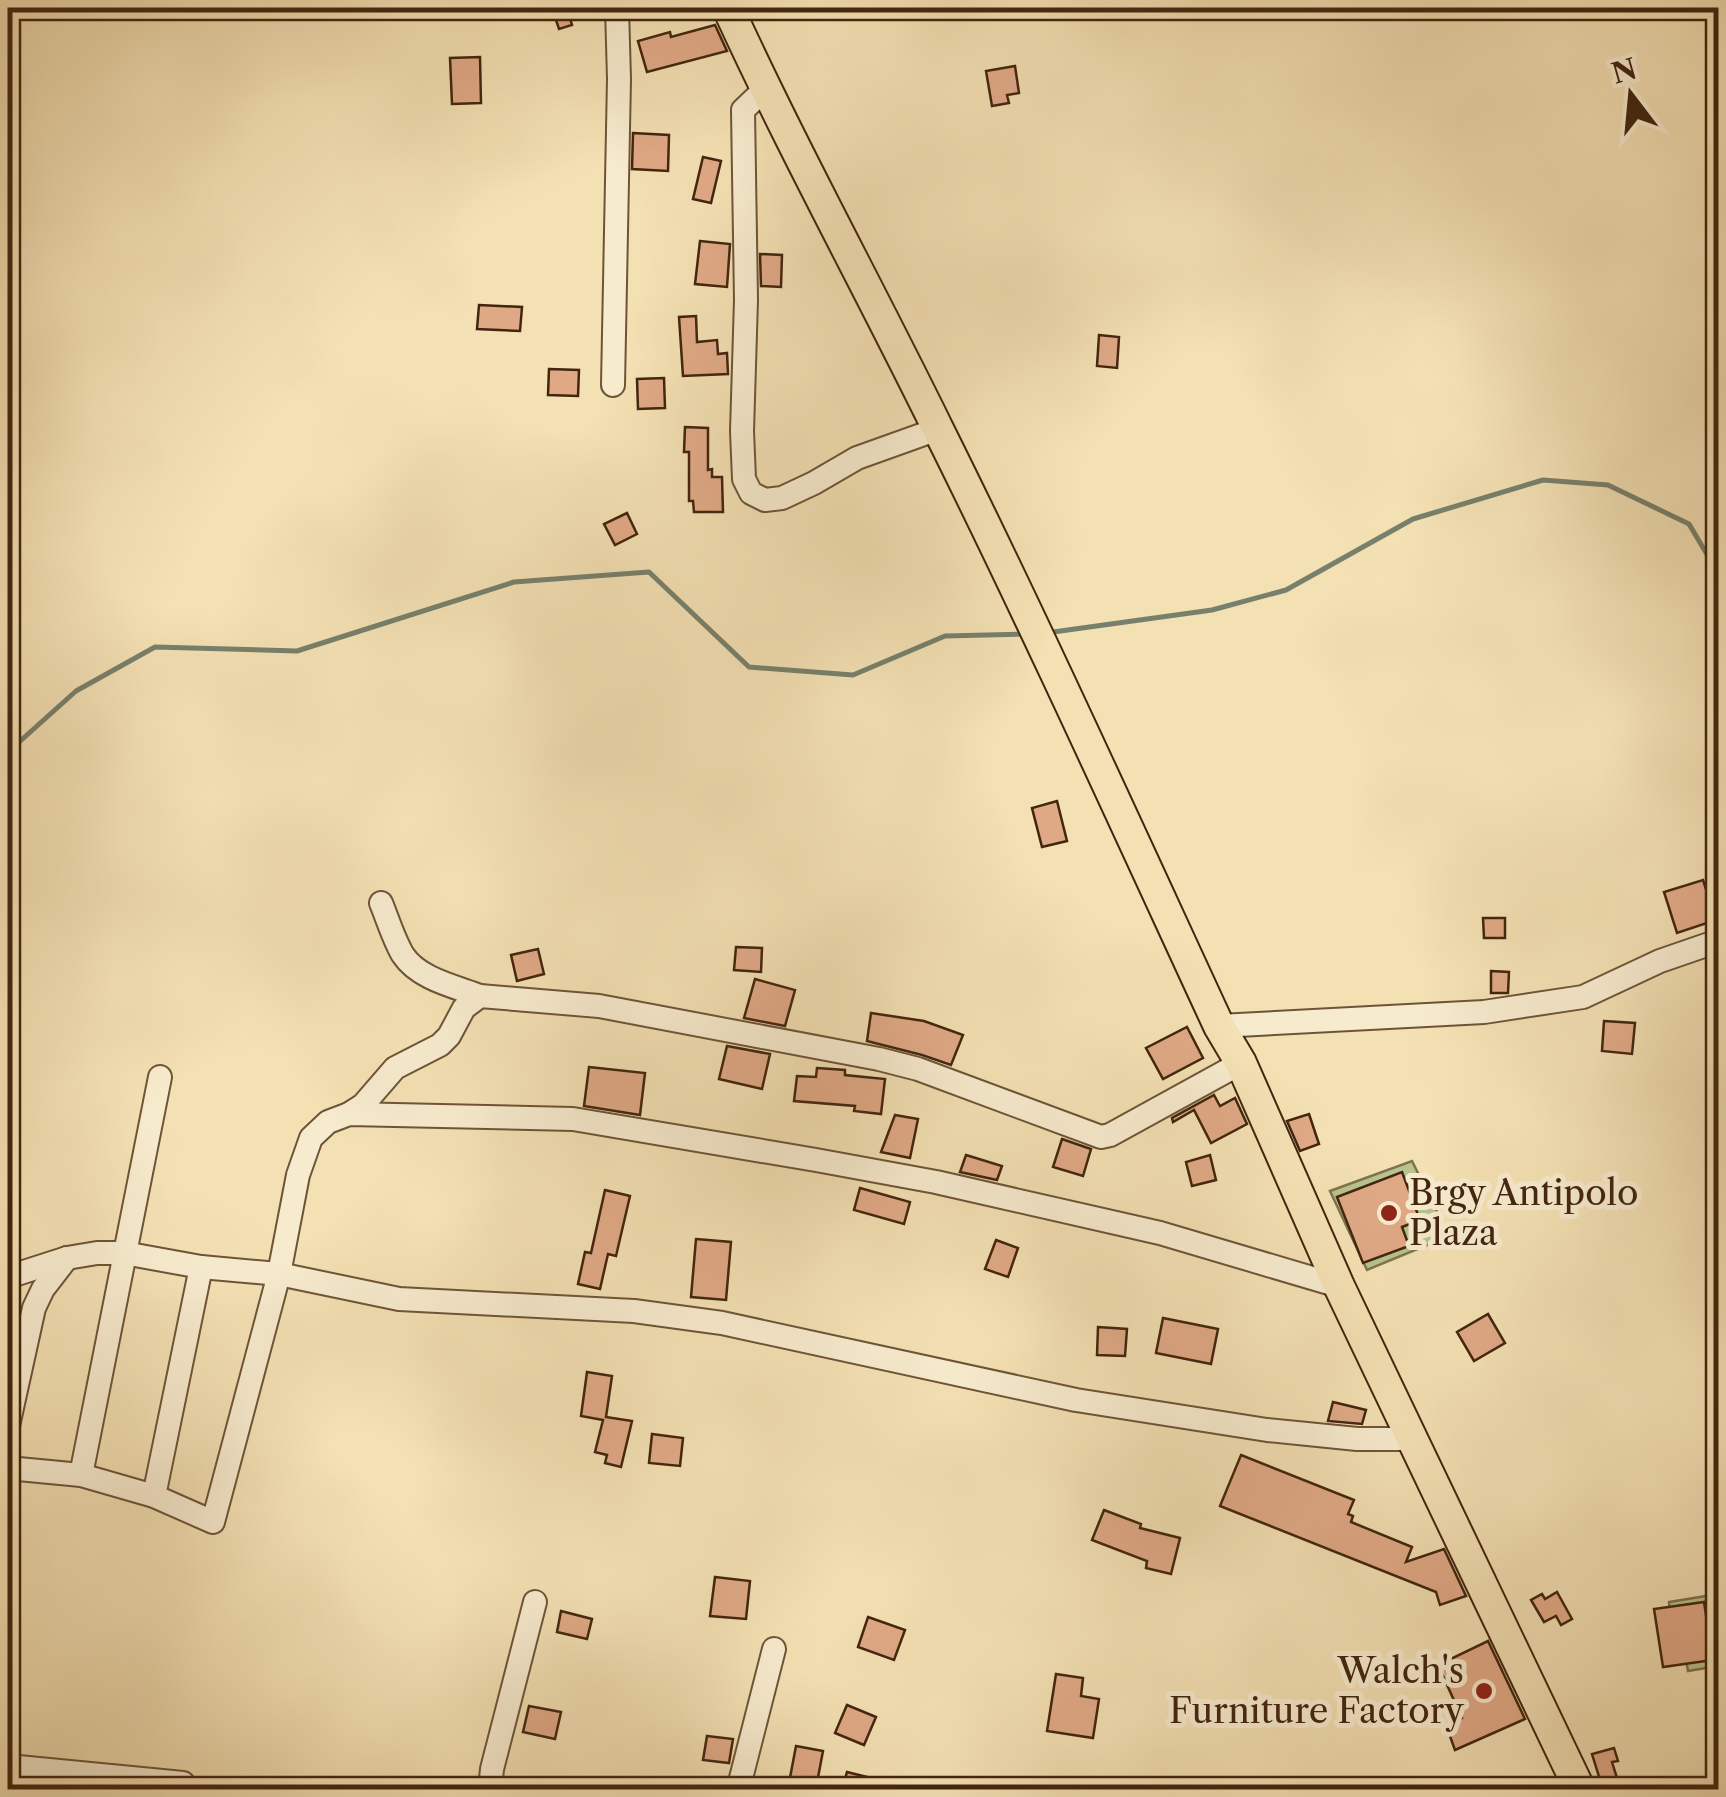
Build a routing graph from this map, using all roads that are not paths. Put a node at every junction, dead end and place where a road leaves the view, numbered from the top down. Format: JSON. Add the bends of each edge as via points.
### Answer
{"nodes":[{"id":1,"x":617,"y":8,"type":"edge"},
{"id":2,"x":728,"y":8,"type":"edge"},
{"id":3,"x":766,"y":89,"type":"junction"},
{"id":4,"x":613,"y":385,"type":"dead end"},
{"id":5,"x":938,"y":429,"type":"junction"},
{"id":6,"x":381,"y":904,"type":"dead end"},
{"id":7,"x":1718,"y":941,"type":"edge"},
{"id":8,"x":480,"y":996,"type":"junction"},
{"id":9,"x":1219,"y":1026,"type":"junction"},
{"id":10,"x":1241,"y":1064,"type":"junction"},
{"id":11,"x":160,"y":1077,"type":"dead end"},
{"id":12,"x":348,"y":1114,"type":"junction"},
{"id":13,"x":124,"y":1253,"type":"junction"},
{"id":14,"x":68,"y":1258,"type":"junction"},
{"id":15,"x":201,"y":1267,"type":"junction"},
{"id":16,"x":279,"y":1274,"type":"junction"},
{"id":17,"x":8,"y":1277,"type":"edge"},
{"id":18,"x":1339,"y":1286,"type":"junction"},
{"id":19,"x":8,"y":1426,"type":"edge"},
{"id":20,"x":1413,"y":1438,"type":"junction"},
{"id":21,"x":8,"y":1468,"type":"edge"},
{"id":22,"x":81,"y":1476,"type":"junction"},
{"id":23,"x":154,"y":1496,"type":"junction"},
{"id":24,"x":534,"y":1602,"type":"dead end"},
{"id":25,"x":774,"y":1649,"type":"dead end"},
{"id":26,"x":8,"y":1766,"type":"edge"},
{"id":27,"x":189,"y":1790,"type":"edge"},
{"id":28,"x":490,"y":1790,"type":"edge"},
{"id":29,"x":738,"y":1790,"type":"edge"},
{"id":30,"x":1580,"y":1790,"type":"edge"}],
"edges":[{"from":1,"to":4,"type":"street"},
{"from":2,"to":3,"type":"main road"},
{"from":3,"to":5,"type":"main road"},
{"from":3,"to":5,"type":"street","via":[[743,110],[742,430],[750,492],[765,500],[782,498],[856,458]]},
{"from":5,"to":9,"type":"main road"},
{"from":6,"to":8,"type":"street","via":[[414,966]]},
{"from":7,"to":9,"type":"street","via":[[1583,997],[1484,1012]]},
{"from":8,"to":10,"type":"street","via":[[600,1006],[879,1058],[1100,1137]]},
{"from":8,"to":12,"type":"street","via":[[440,1045],[396,1068]]},
{"from":9,"to":10,"type":"main road"},
{"from":10,"to":18,"type":"main road"},
{"from":11,"to":13,"type":"street"},
{"from":12,"to":16,"type":"street","via":[[311,1138]]},
{"from":12,"to":18,"type":"street","via":[[574,1119],[816,1160],[1160,1234]]},
{"from":13,"to":14,"type":"street"},
{"from":13,"to":15,"type":"street"},
{"from":13,"to":22,"type":"street"},
{"from":14,"to":17,"type":"street"},
{"from":14,"to":19,"type":"street","via":[[34,1308]]},
{"from":15,"to":16,"type":"street"},
{"from":15,"to":23,"type":"street"},
{"from":16,"to":20,"type":"street","via":[[399,1298],[634,1311],[722,1323],[1076,1400],[1267,1430]]},
{"from":16,"to":23,"type":"street","via":[[214,1522]]},
{"from":18,"to":20,"type":"main road"},
{"from":20,"to":30,"type":"main road"},
{"from":21,"to":22,"type":"street"},
{"from":22,"to":23,"type":"street"},
{"from":24,"to":28,"type":"street"},
{"from":25,"to":29,"type":"street"},
{"from":26,"to":27,"type":"street","via":[[183,1783]]}]}
